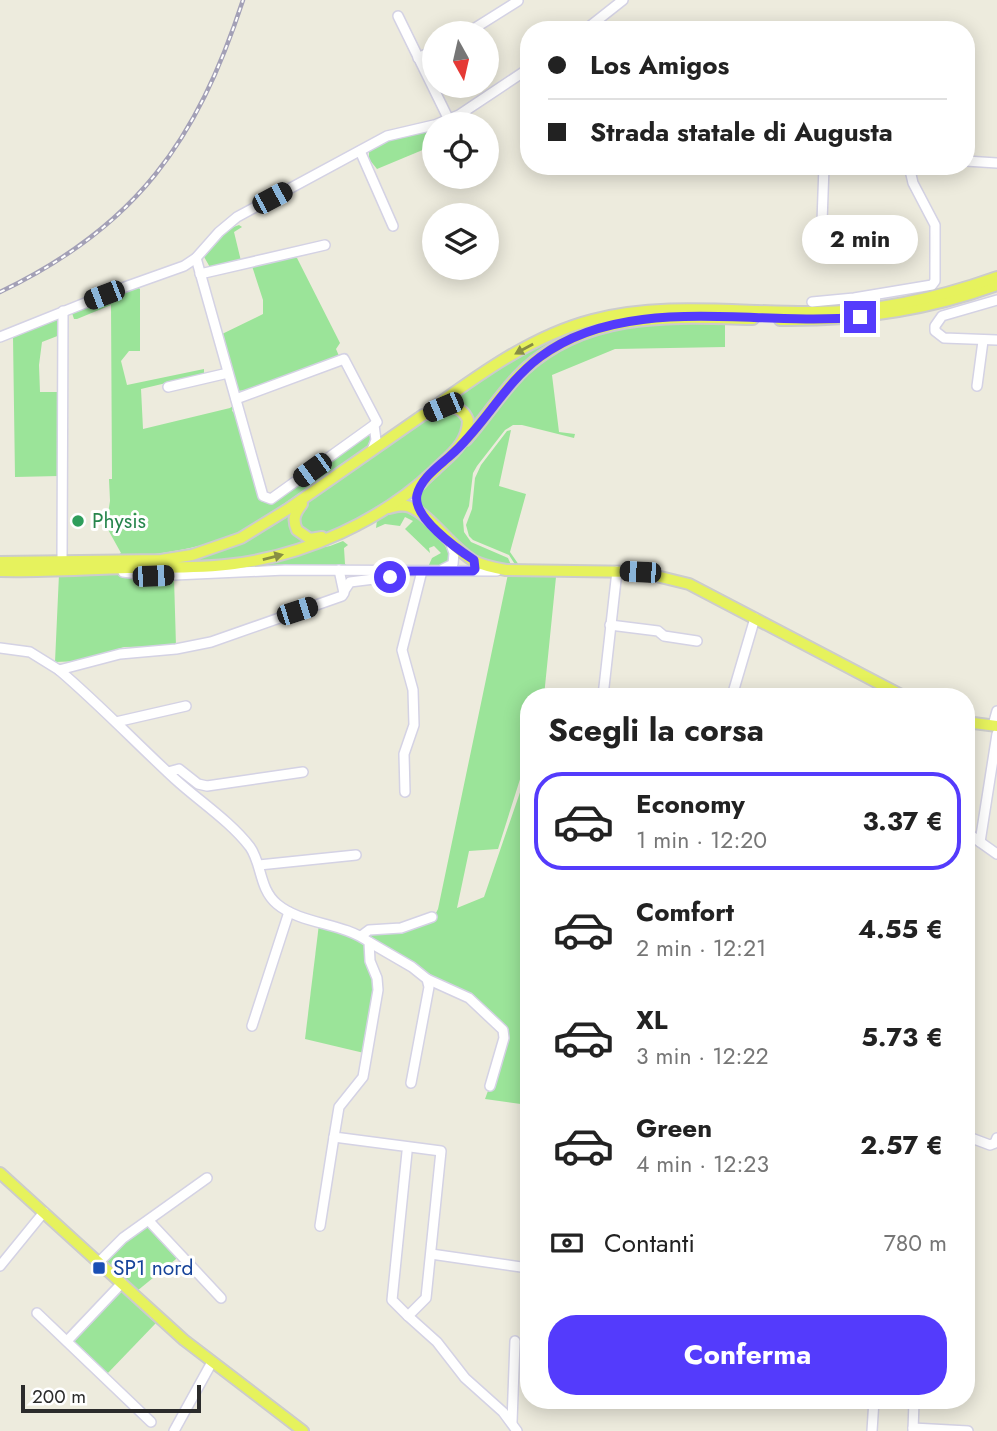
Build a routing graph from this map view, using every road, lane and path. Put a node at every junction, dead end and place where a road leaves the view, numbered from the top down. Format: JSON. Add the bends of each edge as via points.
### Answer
{"nodes":[{"id":1,"x":623,"y":0,"type":"edge"},
{"id":2,"x":518,"y":1,"type":"edge"},
{"id":3,"x":398,"y":16,"type":"dead end"},
{"id":4,"x":486,"y":21,"type":"edge"},
{"id":5,"x":596,"y":21,"type":"edge"},
{"id":6,"x":422,"y":56,"type":"edge"},
{"id":7,"x":418,"y":58,"type":"junction"},
{"id":8,"x":520,"y":74,"type":"edge"},
{"id":9,"x":445,"y":112,"type":"edge"},
{"id":10,"x":461,"y":112,"type":"edge"},
{"id":11,"x":422,"y":127,"type":"edge"},
{"id":12,"x":360,"y":151,"type":"junction"},
{"id":13,"x":975,"y":162,"type":"edge"},
{"id":14,"x":997,"y":163,"type":"edge"},
{"id":15,"x":824,"y":175,"type":"edge"},
{"id":16,"x":911,"y":175,"type":"edge"},
{"id":17,"x":393,"y":226,"type":"dead end"},
{"id":18,"x":325,"y":245,"type":"dead end"},
{"id":19,"x":821,"y":250,"type":"dead end"},
{"id":20,"x":196,"y":258,"type":"junction"},
{"id":21,"x":200,"y":274,"type":"junction"},
{"id":22,"x":997,"y":277,"type":"edge"},
{"id":23,"x":997,"y":285,"type":"edge"},
{"id":24,"x":997,"y":300,"type":"edge"},
{"id":25,"x":812,"y":302,"type":"dead end"},
{"id":26,"x":63,"y":311,"type":"junction"},
{"id":27,"x":0,"y":337,"type":"edge"},
{"id":28,"x":997,"y":340,"type":"edge"},
{"id":29,"x":983,"y":341,"type":"junction"},
{"id":30,"x":228,"y":373,"type":"junction"},
{"id":31,"x":977,"y":386,"type":"dead end"},
{"id":32,"x":168,"y":387,"type":"dead end"},
{"id":33,"x":236,"y":399,"type":"junction"},
{"id":34,"x":423,"y":415,"type":"junction"},
{"id":35,"x":374,"y":425,"type":"junction"},
{"id":36,"x":400,"y":431,"type":"junction"},
{"id":37,"x":459,"y":448,"type":"junction"},
{"id":38,"x":371,"y":452,"type":"junction"},
{"id":39,"x":424,"y":481,"type":"junction"},
{"id":40,"x":311,"y":494,"type":"junction"},
{"id":41,"x":386,"y":508,"type":"junction"},
{"id":42,"x":424,"y":517,"type":"junction"},
{"id":43,"x":337,"y":534,"type":"junction"},
{"id":44,"x":450,"y":543,"type":"junction"},
{"id":45,"x":0,"y":562,"type":"edge"},
{"id":46,"x":62,"y":562,"type":"junction"},
{"id":47,"x":453,"y":564,"type":"junction"},
{"id":48,"x":473,"y":566,"type":"junction"},
{"id":49,"x":107,"y":569,"type":"junction"},
{"id":50,"x":340,"y":570,"type":"junction"},
{"id":51,"x":0,"y":571,"type":"edge"},
{"id":52,"x":407,"y":571,"type":"junction"},
{"id":53,"x":422,"y":571,"type":"junction"},
{"id":54,"x":439,"y":571,"type":"junction"},
{"id":55,"x":617,"y":571,"type":"junction"},
{"id":56,"x":344,"y":593,"type":"junction"},
{"id":57,"x":755,"y":618,"type":"junction"},
{"id":58,"x":610,"y":625,"type":"junction"},
{"id":59,"x":696,"y":641,"type":"dead end"},
{"id":60,"x":0,"y":648,"type":"edge"},
{"id":61,"x":59,"y":670,"type":"junction"},
{"id":62,"x":604,"y":688,"type":"edge"},
{"id":63,"x":734,"y":688,"type":"edge"},
{"id":64,"x":888,"y":688,"type":"edge"},
{"id":65,"x":186,"y":706,"type":"dead end"},
{"id":66,"x":997,"y":710,"type":"edge"},
{"id":67,"x":116,"y":722,"type":"junction"},
{"id":68,"x":975,"y":724,"type":"edge"},
{"id":69,"x":996,"y":728,"type":"edge"},
{"id":70,"x":168,"y":772,"type":"junction"},
{"id":71,"x":303,"y":772,"type":"dead end"},
{"id":72,"x":405,"y":792,"type":"dead end"},
{"id":73,"x":975,"y":838,"type":"edge"},
{"id":74,"x":980,"y":842,"type":"junction"},
{"id":75,"x":997,"y":854,"type":"edge"},
{"id":76,"x":356,"y":855,"type":"dead end"},
{"id":77,"x":259,"y":865,"type":"junction"},
{"id":78,"x":289,"y":912,"type":"junction"},
{"id":79,"x":432,"y":916,"type":"dead end"},
{"id":80,"x":365,"y":939,"type":"junction"},
{"id":81,"x":427,"y":979,"type":"junction"},
{"id":82,"x":251,"y":1026,"type":"dead end"},
{"id":83,"x":411,"y":1083,"type":"dead end"},
{"id":84,"x":490,"y":1086,"type":"dead end"},
{"id":85,"x":334,"y":1137,"type":"junction"},
{"id":86,"x":997,"y":1138,"type":"edge"},
{"id":87,"x":975,"y":1139,"type":"edge"},
{"id":88,"x":407,"y":1152,"type":"dead end"},
{"id":89,"x":0,"y":1173,"type":"edge"},
{"id":90,"x":206,"y":1178,"type":"dead end"},
{"id":91,"x":44,"y":1212,"type":"junction"},
{"id":92,"x":149,"y":1222,"type":"junction"},
{"id":93,"x":320,"y":1226,"type":"dead end"},
{"id":94,"x":431,"y":1254,"type":"junction"},
{"id":95,"x":99,"y":1262,"type":"junction"},
{"id":96,"x":0,"y":1266,"type":"edge"},
{"id":97,"x":520,"y":1267,"type":"edge"},
{"id":98,"x":122,"y":1283,"type":"junction"},
{"id":99,"x":221,"y":1298,"type":"dead end"},
{"id":100,"x":37,"y":1313,"type":"dead end"},
{"id":101,"x":408,"y":1315,"type":"junction"},
{"id":102,"x":67,"y":1340,"type":"junction"},
{"id":103,"x":515,"y":1340,"type":"dead end"},
{"id":104,"x":212,"y":1362,"type":"junction"},
{"id":105,"x":873,"y":1409,"type":"edge"},
{"id":106,"x":914,"y":1409,"type":"edge"},
{"id":107,"x":151,"y":1422,"type":"dead end"},
{"id":108,"x":514,"y":1427,"type":"edge"},
{"id":109,"x":913,"y":1429,"type":"edge"},
{"id":110,"x":174,"y":1431,"type":"edge"},
{"id":111,"x":303,"y":1431,"type":"edge"},
{"id":112,"x":872,"y":1431,"type":"edge"},
{"id":113,"x":968,"y":1431,"type":"edge"}],
"edges":[{"from":1,"to":5,"type":"street"},
{"from":2,"to":4,"type":"street"},
{"from":3,"to":7,"type":"street"},
{"from":6,"to":7,"type":"street"},
{"from":7,"to":9,"type":"street"},
{"from":8,"to":10,"type":"street"},
{"from":11,"to":12,"type":"street","via":[[398,132]]},
{"from":12,"to":17,"type":"street"},
{"from":12,"to":20,"type":"street","via":[[237,217]]},
{"from":13,"to":14,"type":"street"},
{"from":15,"to":19,"type":"street"},
{"from":16,"to":25,"type":"street","via":[[935,225],[932,285]]},
{"from":18,"to":21,"type":"street"},
{"from":20,"to":21,"type":"street"},
{"from":20,"to":26,"type":"street","via":[[173,271]]},
{"from":21,"to":30,"type":"street"},
{"from":22,"to":34,"type":"main road","one_way":true,"via":[[926,299],[866,309],[819,313],[674,309],[589,320],[510,356]]},
{"from":23,"to":37,"type":"main road","via":[[884,315],[803,320],[675,317],[605,325],[571,337],[538,358]]},
{"from":24,"to":29,"type":"street","via":[[942,316],[936,322],[939,336]]},
{"from":26,"to":27,"type":"street"},
{"from":26,"to":46,"type":"street"},
{"from":28,"to":29,"type":"street"},
{"from":29,"to":31,"type":"street"},
{"from":30,"to":32,"type":"street"},
{"from":30,"to":33,"type":"street"},
{"from":33,"to":35,"type":"street","via":[[344,359],[377,422]]},
{"from":33,"to":35,"type":"street","via":[[266,499]]},
{"from":34,"to":36,"type":"main road"},
{"from":34,"to":37,"type":"main road","via":[[443,407],[461,410],[468,427]]},
{"from":35,"to":36,"type":"street","via":[[390,433]]},
{"from":35,"to":38,"type":"street","via":[[376,440]]},
{"from":36,"to":38,"type":"main road"},
{"from":37,"to":39,"type":"main road"},
{"from":38,"to":40,"type":"main road"},
{"from":39,"to":41,"type":"main road"},
{"from":39,"to":42,"type":"main road","via":[[416,498]]},
{"from":40,"to":43,"type":"main road","via":[[296,512],[297,530],[310,539]]},
{"from":40,"to":46,"type":"main road","via":[[241,538],[192,555]]},
{"from":41,"to":42,"type":"main road","via":[[408,506]]},
{"from":41,"to":43,"type":"main road"},
{"from":42,"to":44,"type":"main road"},
{"from":49,"to":43,"type":"main road","one_way":true,"via":[[235,564],[304,548]]},
{"from":44,"to":47,"type":"street"},
{"from":44,"to":48,"type":"main road"},
{"from":45,"to":46,"type":"main road"},
{"from":47,"to":48,"type":"street"},
{"from":47,"to":54,"type":"street"},
{"from":48,"to":54,"type":"street"},
{"from":48,"to":55,"type":"main road"},
{"from":49,"to":50,"type":"street","via":[[153,576]]},
{"from":49,"to":51,"type":"main road"},
{"from":50,"to":52,"type":"street"},
{"from":50,"to":56,"type":"street"},
{"from":52,"to":53,"type":"street"},
{"from":52,"to":56,"type":"street","via":[[350,582]]},
{"from":53,"to":54,"type":"street"},
{"from":53,"to":72,"type":"street","via":[[402,650],[413,690],[414,725],[405,750]]},
{"from":55,"to":57,"type":"main road","via":[[689,584]]},
{"from":55,"to":58,"type":"street"},
{"from":56,"to":61,"type":"street","via":[[211,642],[120,654]]},
{"from":57,"to":63,"type":"street"},
{"from":57,"to":64,"type":"main road"},
{"from":58,"to":59,"type":"street"},
{"from":58,"to":62,"type":"street"},
{"from":60,"to":61,"type":"street","via":[[30,652]]},
{"from":61,"to":67,"type":"street"},
{"from":65,"to":67,"type":"street"},
{"from":66,"to":69,"type":"street"},
{"from":67,"to":70,"type":"street"},
{"from":68,"to":69,"type":"main road"},
{"from":69,"to":74,"type":"street"},
{"from":70,"to":71,"type":"street","via":[[179,769],[206,786]]},
{"from":70,"to":77,"type":"street","via":[[241,838]]},
{"from":73,"to":74,"type":"street"},
{"from":74,"to":75,"type":"street"},
{"from":76,"to":77,"type":"street"},
{"from":77,"to":78,"type":"street","via":[[266,891]]},
{"from":78,"to":80,"type":"street"},
{"from":78,"to":82,"type":"street"},
{"from":79,"to":80,"type":"street","via":[[401,928],[369,930]]},
{"from":80,"to":81,"type":"street"},
{"from":80,"to":85,"type":"street","via":[[378,990],[363,1077],[338,1107]]},
{"from":81,"to":83,"type":"street"},
{"from":81,"to":84,"type":"street","via":[[469,998],[503,1030]]},
{"from":85,"to":93,"type":"street"},
{"from":85,"to":94,"type":"street","via":[[442,1151]]},
{"from":86,"to":87,"type":"street","via":[[990,1145]]},
{"from":88,"to":101,"type":"street","via":[[392,1300]]},
{"from":89,"to":91,"type":"main road"},
{"from":90,"to":92,"type":"street"},
{"from":91,"to":95,"type":"main road"},
{"from":91,"to":96,"type":"street"},
{"from":92,"to":95,"type":"street","via":[[123,1238]]},
{"from":92,"to":99,"type":"street"},
{"from":94,"to":97,"type":"street"},
{"from":94,"to":101,"type":"street","via":[[426,1298]]},
{"from":95,"to":98,"type":"main road"},
{"from":98,"to":102,"type":"street"},
{"from":98,"to":104,"type":"main road"},
{"from":100,"to":102,"type":"street"},
{"from":101,"to":108,"type":"street"},
{"from":102,"to":107,"type":"street"},
{"from":103,"to":108,"type":"street"},
{"from":104,"to":110,"type":"street"},
{"from":104,"to":111,"type":"main road"},
{"from":105,"to":112,"type":"street"},
{"from":106,"to":109,"type":"street"},
{"from":109,"to":113,"type":"street"}]}
